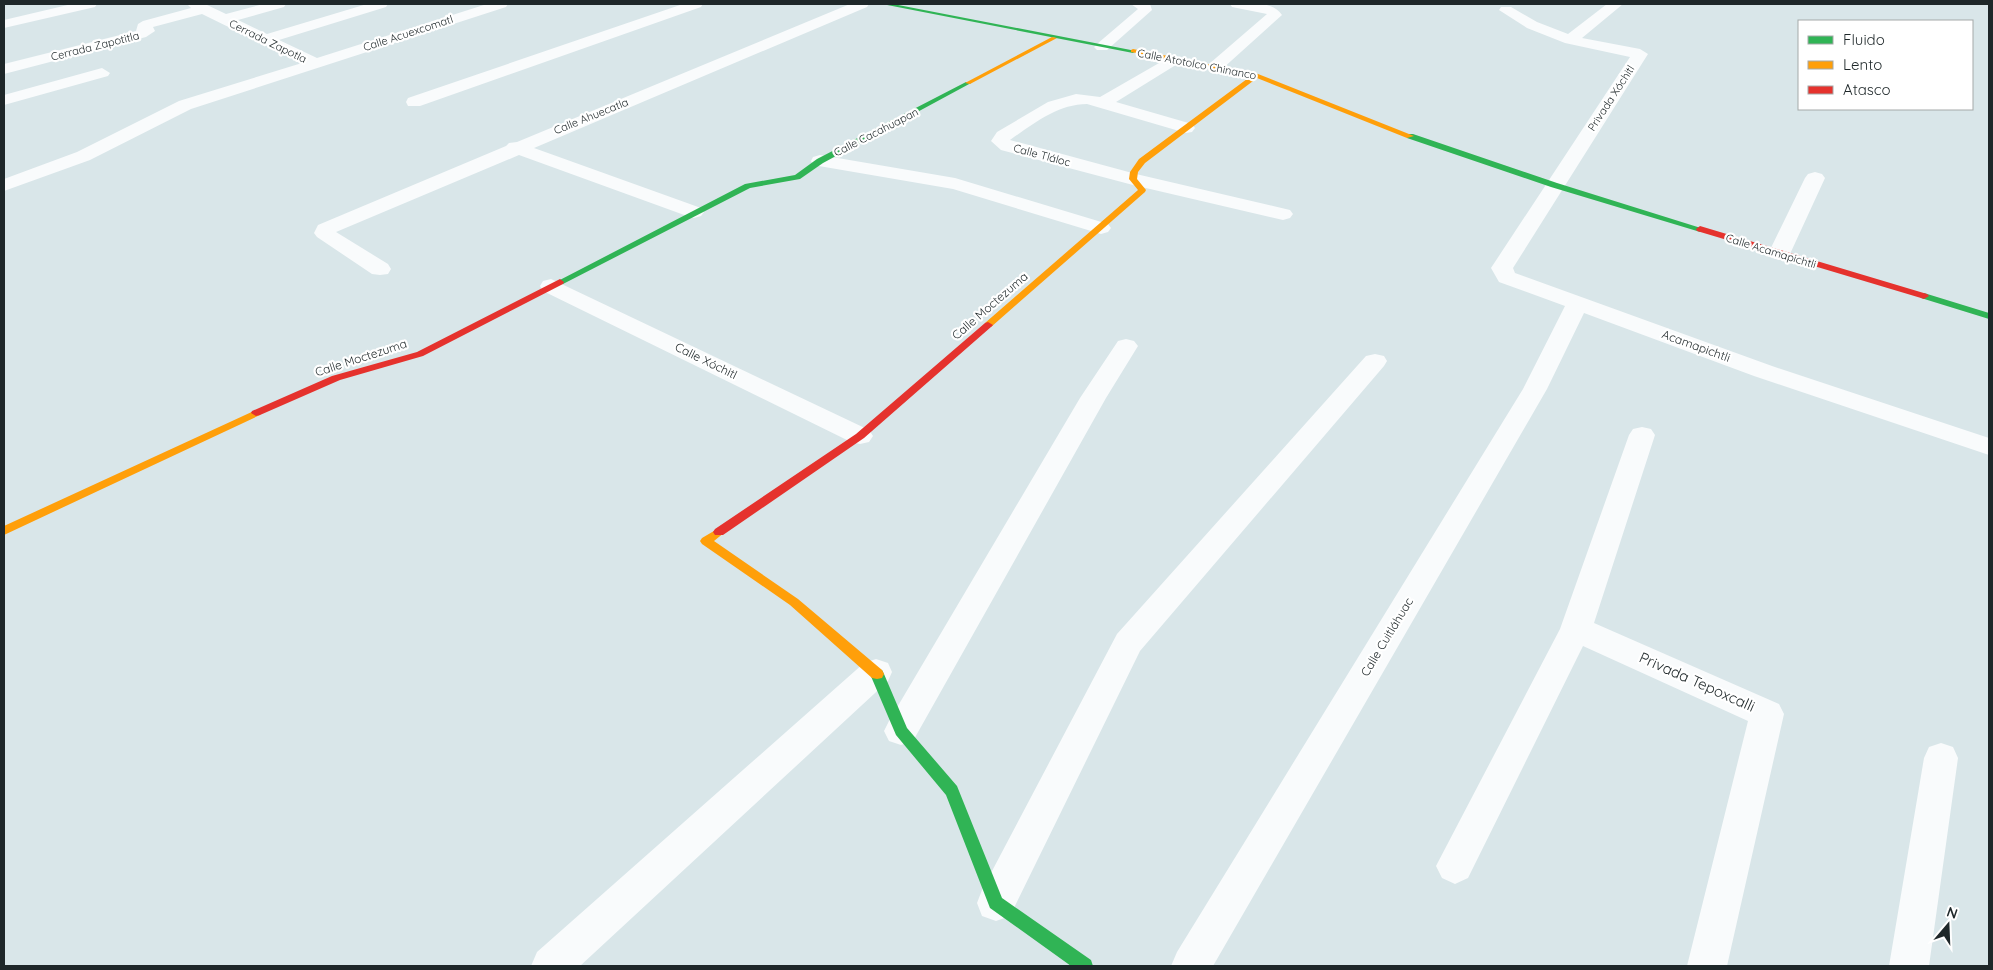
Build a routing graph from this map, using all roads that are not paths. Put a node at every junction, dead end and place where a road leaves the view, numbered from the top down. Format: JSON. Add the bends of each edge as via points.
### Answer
{"nodes":[{"id":1,"x":90,"y":4,"type":"edge"},
{"id":2,"x":279,"y":4,"type":"edge"},
{"id":3,"x":381,"y":4,"type":"edge"},
{"id":4,"x":501,"y":4,"type":"edge"},
{"id":5,"x":696,"y":4,"type":"edge"},
{"id":6,"x":862,"y":4,"type":"edge"},
{"id":7,"x":885,"y":4,"type":"edge"},
{"id":8,"x":1138,"y":4,"type":"edge"},
{"id":9,"x":1237,"y":4,"type":"edge"},
{"id":10,"x":1616,"y":4,"type":"edge"},
{"id":11,"x":198,"y":6,"type":"edge"},
{"id":12,"x":1506,"y":10,"type":"dead end"},
{"id":13,"x":223,"y":19,"type":"junction"},
{"id":14,"x":4,"y":24,"type":"edge"},
{"id":15,"x":1054,"y":38,"type":"junction"},
{"id":16,"x":265,"y":39,"type":"junction"},
{"id":17,"x":1570,"y":40,"type":"junction"},
{"id":18,"x":1102,"y":46,"type":"junction"},
{"id":19,"x":1173,"y":60,"type":"junction"},
{"id":20,"x":315,"y":63,"type":"junction"},
{"id":21,"x":1215,"y":67,"type":"junction"},
{"id":22,"x":4,"y":69,"type":"edge"},
{"id":23,"x":102,"y":73,"type":"dead end"},
{"id":24,"x":1256,"y":75,"type":"junction"},
{"id":25,"x":4,"y":100,"type":"edge"},
{"id":26,"x":414,"y":102,"type":"dead end"},
{"id":27,"x":1102,"y":103,"type":"junction"},
{"id":28,"x":1186,"y":128,"type":"junction"},
{"id":29,"x":515,"y":148,"type":"junction"},
{"id":30,"x":820,"y":161,"type":"junction"},
{"id":31,"x":1815,"y":178,"type":"dead end"},
{"id":32,"x":1133,"y":179,"type":"junction"},
{"id":33,"x":4,"y":185,"type":"edge"},
{"id":34,"x":1554,"y":185,"type":"junction"},
{"id":35,"x":694,"y":212,"type":"junction"},
{"id":36,"x":1283,"y":214,"type":"dead end"},
{"id":37,"x":1101,"y":228,"type":"junction"},
{"id":38,"x":1779,"y":254,"type":"junction"},
{"id":39,"x":380,"y":269,"type":"dead end"},
{"id":40,"x":551,"y":286,"type":"junction"},
{"id":41,"x":1577,"y":304,"type":"junction"},
{"id":42,"x":1989,"y":316,"type":"edge"},
{"id":43,"x":1126,"y":346,"type":"dead end"},
{"id":44,"x":1375,"y":361,"type":"dead end"},
{"id":45,"x":860,"y":436,"type":"junction"},
{"id":46,"x":1642,"y":436,"type":"dead end"},
{"id":47,"x":1989,"y":447,"type":"edge"},
{"id":48,"x":4,"y":531,"type":"edge"},
{"id":49,"x":1576,"y":629,"type":"junction"},
{"id":50,"x":876,"y":672,"type":"junction"},
{"id":51,"x":901,"y":731,"type":"junction"},
{"id":52,"x":1941,"y":758,"type":"dead end"},
{"id":53,"x":1455,"y":866,"type":"dead end"},
{"id":54,"x":996,"y":903,"type":"junction"},
{"id":55,"x":552,"y":966,"type":"edge"},
{"id":56,"x":1085,"y":966,"type":"edge"},
{"id":57,"x":1191,"y":966,"type":"edge"},
{"id":58,"x":1707,"y":966,"type":"edge"},
{"id":59,"x":1909,"y":966,"type":"edge"}],
"edges":[{"from":1,"to":14,"type":"street"},
{"from":2,"to":13,"type":"street"},
{"from":3,"to":16,"type":"street"},
{"from":4,"to":20,"type":"street","name":"Calle Acuexcomatl"},
{"from":5,"to":26,"type":"street"},
{"from":6,"to":29,"type":"street","name":"Calle Ahuecatla"},
{"from":7,"to":15,"type":"street","name":"Calle Atotolco Chinanco"},
{"from":8,"to":18,"type":"street","via":[[1145,10]]},
{"from":9,"to":21,"type":"street","via":[[1272,11],[1275,15]]},
{"from":10,"to":17,"type":"street"},
{"from":11,"to":13,"type":"street","name":"Cerrada Zapotla"},
{"from":11,"to":22,"type":"street","name":"Cerrada Zapotitla","via":[[148,24],[143,27],[147,31],[141,34]]},
{"from":12,"to":17,"type":"street","name":"Privada Xóchitl","via":[[1532,25]]},
{"from":13,"to":16,"type":"street","name":"Cerrada Zapotla"},
{"from":15,"to":18,"type":"street","name":"Calle Atotolco Chinanco"},
{"from":15,"to":30,"type":"street","name":"Calle Cacahuapan"},
{"from":16,"to":20,"type":"street","name":"Cerrada Zapotla"},
{"from":17,"to":34,"type":"street","name":"Privada Xóchitl","via":[[1640,54]]},
{"from":18,"to":19,"type":"street","name":"Calle Atotolco Chinanco"},
{"from":19,"to":21,"type":"street","name":"Calle Atotolco Chinanco"},
{"from":19,"to":27,"type":"street"},
{"from":20,"to":33,"type":"street","name":"Calle Acuexcomatl","via":[[185,105],[63,165]]},
{"from":21,"to":24,"type":"street","name":"Calle Atotolco Chinanco"},
{"from":23,"to":25,"type":"street"},
{"from":24,"to":28,"type":"street"},
{"from":24,"to":34,"type":"street","name":"Calle Atotolco Chinanco","via":[[1387,128]]},
{"from":27,"to":28,"type":"street","name":"Calle Tláloc"},
{"from":27,"to":32,"type":"street","name":"Calle Tláloc","via":[[1075,98],[1063,101],[1003,136],[1000,141],[1007,146]]},
{"from":28,"to":32,"type":"street","via":[[1142,161]]},
{"from":29,"to":35,"type":"street"},
{"from":29,"to":39,"type":"street","name":"Calle Ahuecatla","via":[[325,229],[324,233]]},
{"from":30,"to":35,"type":"street","name":"Calle Cacahuapan","via":[[797,177],[748,186]]},
{"from":30,"to":37,"type":"street","via":[[858,170],[956,184]]},
{"from":31,"to":38,"type":"street"},
{"from":32,"to":36,"type":"street","name":"Calle Tláloc"},
{"from":32,"to":37,"type":"street","name":"Calle Moctezuma","via":[[1142,190]]},
{"from":34,"to":38,"type":"street","name":"Calle Acamapichtli"},
{"from":34,"to":41,"type":"street","name":"Acamapichtli","via":[[1502,268],[1508,277]]},
{"from":35,"to":40,"type":"street","name":"Calle Moctezuma"},
{"from":37,"to":45,"type":"street","name":"Calle Moctezuma"},
{"from":38,"to":42,"type":"street","name":"Calle Acamapichtli"},
{"from":40,"to":45,"type":"street","name":"Calle Xóchitl"},
{"from":40,"to":48,"type":"street","name":"Calle Moctezuma","via":[[420,354],[336,378]]},
{"from":41,"to":47,"type":"street","name":"Acamapichtli"},
{"from":41,"to":57,"type":"street","name":"Calle Cuitláhuac","via":[[1535,389]]},
{"from":43,"to":51,"type":"street"},
{"from":44,"to":54,"type":"street","via":[[1128,643]]},
{"from":45,"to":50,"type":"street","name":"Calle Moctezuma","via":[[706,541],[794,602]]},
{"from":46,"to":49,"type":"street"},
{"from":49,"to":53,"type":"street"},
{"from":49,"to":58,"type":"street","name":"Privada Tepoxcalli","via":[[1767,714]]},
{"from":50,"to":51,"type":"street"},
{"from":50,"to":55,"type":"street"},
{"from":51,"to":54,"type":"street","via":[[952,791]]},
{"from":52,"to":59,"type":"street"},
{"from":54,"to":56,"type":"street"}]}
